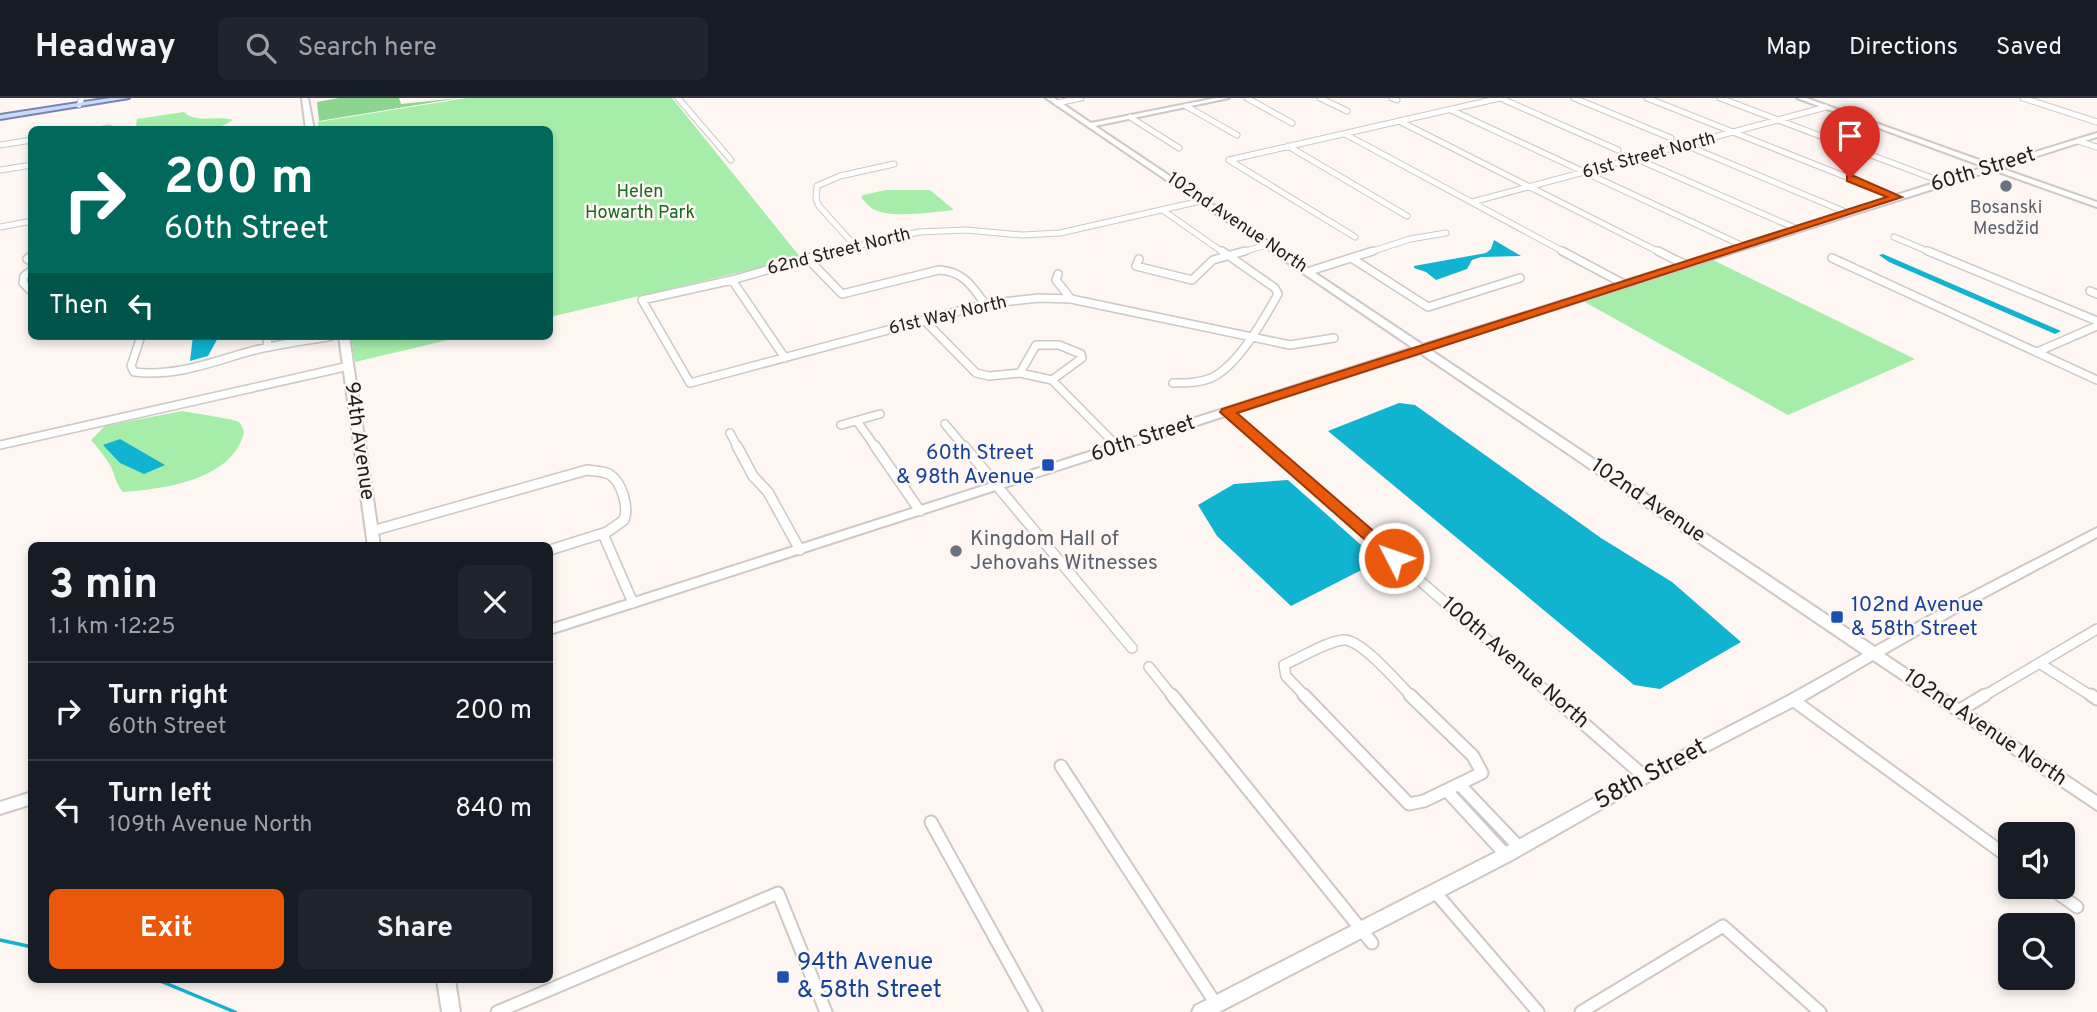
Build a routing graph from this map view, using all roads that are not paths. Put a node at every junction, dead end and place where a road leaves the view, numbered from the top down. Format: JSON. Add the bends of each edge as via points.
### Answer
{"nodes":[{"id":1,"x":98,"y":98,"type":"edge"},
{"id":2,"x":124,"y":98,"type":"edge"},
{"id":3,"x":305,"y":98,"type":"edge"},
{"id":4,"x":678,"y":98,"type":"edge"},
{"id":5,"x":1082,"y":98,"type":"edge"},
{"id":6,"x":1226,"y":98,"type":"edge"},
{"id":7,"x":1247,"y":98,"type":"edge"},
{"id":8,"x":1320,"y":98,"type":"edge"},
{"id":9,"x":1500,"y":98,"type":"edge"},
{"id":10,"x":1574,"y":98,"type":"edge"},
{"id":11,"x":1647,"y":98,"type":"edge"},
{"id":12,"x":1720,"y":98,"type":"edge"},
{"id":13,"x":1800,"y":98,"type":"edge"},
{"id":14,"x":2023,"y":98,"type":"edge"},
{"id":15,"x":81,"y":101,"type":"edge"},
{"id":16,"x":1053,"y":101,"type":"edge"},
{"id":17,"x":1186,"y":106,"type":"junction"},
{"id":18,"x":1826,"y":107,"type":"junction"},
{"id":19,"x":1451,"y":110,"type":"junction"},
{"id":20,"x":1347,"y":111,"type":"dead end"},
{"id":21,"x":0,"y":115,"type":"edge"},
{"id":22,"x":1130,"y":117,"type":"junction"},
{"id":23,"x":1779,"y":120,"type":"junction"},
{"id":24,"x":1399,"y":121,"type":"junction"},
{"id":25,"x":2097,"y":122,"type":"edge"},
{"id":26,"x":1292,"y":123,"type":"dead end"},
{"id":27,"x":1090,"y":125,"type":"junction"},
{"id":28,"x":309,"y":126,"type":"edge"},
{"id":29,"x":1735,"y":132,"type":"junction"},
{"id":30,"x":1345,"y":134,"type":"junction"},
{"id":31,"x":1237,"y":135,"type":"dead end"},
{"id":32,"x":2097,"y":135,"type":"edge"},
{"id":33,"x":1671,"y":138,"type":"dead end"},
{"id":34,"x":28,"y":141,"type":"edge"},
{"id":35,"x":2078,"y":141,"type":"junction"},
{"id":36,"x":0,"y":145,"type":"edge"},
{"id":37,"x":1688,"y":145,"type":"junction"},
{"id":38,"x":1288,"y":146,"type":"junction"},
{"id":39,"x":2097,"y":147,"type":"edge"},
{"id":40,"x":1179,"y":148,"type":"dead end"},
{"id":41,"x":1618,"y":150,"type":"dead end"},
{"id":42,"x":1637,"y":159,"type":"junction"},
{"id":43,"x":731,"y":160,"type":"dead end"},
{"id":44,"x":894,"y":164,"type":"dead end"},
{"id":45,"x":28,"y":166,"type":"edge"},
{"id":46,"x":1993,"y":168,"type":"junction"},
{"id":47,"x":0,"y":170,"type":"edge"},
{"id":48,"x":1586,"y":173,"type":"junction"},
{"id":49,"x":1945,"y":183,"type":"junction"},
{"id":50,"x":1532,"y":187,"type":"junction"},
{"id":51,"x":1897,"y":197,"type":"junction"},
{"id":52,"x":1205,"y":200,"type":"junction"},
{"id":53,"x":1472,"y":202,"type":"junction"},
{"id":54,"x":2097,"y":205,"type":"edge"},
{"id":55,"x":1164,"y":211,"type":"junction"},
{"id":56,"x":1848,"y":213,"type":"junction"},
{"id":57,"x":1407,"y":216,"type":"dead end"},
{"id":58,"x":28,"y":222,"type":"edge"},
{"id":59,"x":0,"y":227,"type":"edge"},
{"id":60,"x":1795,"y":229,"type":"junction"},
{"id":61,"x":1446,"y":233,"type":"dead end"},
{"id":62,"x":1356,"y":237,"type":"dead end"},
{"id":63,"x":1894,"y":237,"type":"dead end"},
{"id":64,"x":1270,"y":244,"type":"junction"},
{"id":65,"x":855,"y":246,"type":"junction"},
{"id":66,"x":1741,"y":246,"type":"junction"},
{"id":67,"x":1229,"y":255,"type":"junction"},
{"id":68,"x":1832,"y":258,"type":"dead end"},
{"id":69,"x":808,"y":259,"type":"junction"},
{"id":70,"x":1139,"y":259,"type":"dead end"},
{"id":71,"x":1353,"y":259,"type":"junction"},
{"id":72,"x":1684,"y":264,"type":"junction"},
{"id":73,"x":1310,"y":271,"type":"junction"},
{"id":74,"x":28,"y":273,"type":"edge"},
{"id":75,"x":1058,"y":274,"type":"dead end"},
{"id":76,"x":1520,"y":278,"type":"dead end"},
{"id":77,"x":732,"y":280,"type":"junction"},
{"id":78,"x":1624,"y":284,"type":"junction"},
{"id":79,"x":28,"y":288,"type":"edge"},
{"id":80,"x":1070,"y":299,"type":"junction"},
{"id":81,"x":985,"y":304,"type":"junction"},
{"id":82,"x":925,"y":321,"type":"junction"},
{"id":83,"x":2097,"y":324,"type":"edge"},
{"id":84,"x":1247,"y":338,"type":"junction"},
{"id":85,"x":1334,"y":338,"type":"dead end"},
{"id":86,"x":140,"y":340,"type":"edge"},
{"id":87,"x":268,"y":340,"type":"edge"},
{"id":88,"x":308,"y":340,"type":"edge"},
{"id":89,"x":345,"y":340,"type":"edge"},
{"id":90,"x":267,"y":347,"type":"junction"},
{"id":91,"x":1423,"y":348,"type":"junction"},
{"id":92,"x":2037,"y":352,"type":"junction"},
{"id":93,"x":785,"y":358,"type":"junction"},
{"id":94,"x":349,"y":366,"type":"junction"},
{"id":95,"x":1020,"y":373,"type":"junction"},
{"id":96,"x":1052,"y":380,"type":"junction"},
{"id":97,"x":2097,"y":380,"type":"edge"},
{"id":98,"x":690,"y":383,"type":"joint"},
{"id":99,"x":1173,"y":383,"type":"dead end"},
{"id":100,"x":1227,"y":412,"type":"junction"},
{"id":101,"x":880,"y":414,"type":"dead end"},
{"id":102,"x":857,"y":421,"type":"junction"},
{"id":103,"x":945,"y":424,"type":"dead end"},
{"id":104,"x":841,"y":425,"type":"dead end"},
{"id":105,"x":730,"y":433,"type":"dead end"},
{"id":106,"x":0,"y":445,"type":"edge"},
{"id":107,"x":1118,"y":447,"type":"junction"},
{"id":108,"x":997,"y":486,"type":"junction"},
{"id":109,"x":920,"y":511,"type":"junction"},
{"id":110,"x":372,"y":531,"type":"junction"},
{"id":111,"x":2097,"y":532,"type":"edge"},
{"id":112,"x":603,"y":534,"type":"junction"},
{"id":113,"x":373,"y":542,"type":"edge"},
{"id":114,"x":553,"y":549,"type":"edge"},
{"id":115,"x":800,"y":550,"type":"junction"},
{"id":116,"x":633,"y":603,"type":"junction"},
{"id":117,"x":553,"y":629,"type":"edge"},
{"id":118,"x":2097,"y":629,"type":"edge"},
{"id":119,"x":1132,"y":648,"type":"dead end"},
{"id":120,"x":1873,"y":654,"type":"junction"},
{"id":121,"x":2039,"y":663,"type":"junction"},
{"id":122,"x":1149,"y":667,"type":"dead end"},
{"id":123,"x":2097,"y":699,"type":"edge"},
{"id":124,"x":1793,"y":701,"type":"junction"},
{"id":125,"x":1960,"y":710,"type":"junction"},
{"id":126,"x":1061,"y":766,"type":"dead end"},
{"id":127,"x":1645,"y":777,"type":"junction"},
{"id":128,"x":1460,"y":784,"type":"junction"},
{"id":129,"x":1447,"y":791,"type":"junction"},
{"id":130,"x":28,"y":799,"type":"edge"},
{"id":131,"x":2097,"y":804,"type":"edge"},
{"id":132,"x":0,"y":808,"type":"edge"},
{"id":133,"x":931,"y":822,"type":"dead end"},
{"id":134,"x":1998,"y":850,"type":"edge"},
{"id":135,"x":1512,"y":851,"type":"junction"},
{"id":136,"x":1435,"y":892,"type":"junction"},
{"id":137,"x":2066,"y":899,"type":"edge"},
{"id":138,"x":2077,"y":907,"type":"dead end"},
{"id":139,"x":1361,"y":929,"type":"junction"},
{"id":140,"x":1372,"y":943,"type":"dead end"},
{"id":141,"x":446,"y":983,"type":"edge"},
{"id":142,"x":1216,"y":1004,"type":"junction"},
{"id":143,"x":451,"y":1012,"type":"edge"},
{"id":144,"x":497,"y":1012,"type":"edge"},
{"id":145,"x":827,"y":1012,"type":"edge"},
{"id":146,"x":1036,"y":1012,"type":"edge"},
{"id":147,"x":1201,"y":1012,"type":"edge"},
{"id":148,"x":1538,"y":1012,"type":"edge"},
{"id":149,"x":1581,"y":1012,"type":"edge"},
{"id":150,"x":1820,"y":1012,"type":"edge"}],
"edges":[{"from":1,"to":15,"type":"main road"},
{"from":2,"to":15,"type":"main road"},
{"from":3,"to":28,"type":"street"},
{"from":4,"to":43,"type":"street"},
{"from":5,"to":16,"type":"street"},
{"from":6,"to":17,"type":"street"},
{"from":7,"to":26,"type":"street"},
{"from":8,"to":20,"type":"street"},
{"from":9,"to":19,"type":"street"},
{"from":9,"to":41,"type":"street"},
{"from":10,"to":33,"type":"street"},
{"from":11,"to":29,"type":"street"},
{"from":12,"to":23,"type":"street"},
{"from":13,"to":18,"type":"street"},
{"from":14,"to":25,"type":"street"},
{"from":15,"to":21,"type":"main road"},
{"from":16,"to":27,"type":"street","name":"102nd Avenue North"},
{"from":17,"to":22,"type":"street"},
{"from":17,"to":31,"type":"street"},
{"from":18,"to":23,"type":"street","name":"61st Street North"},
{"from":18,"to":46,"type":"street"},
{"from":19,"to":24,"type":"street"},
{"from":19,"to":48,"type":"street"},
{"from":22,"to":27,"type":"street"},
{"from":22,"to":40,"type":"street"},
{"from":23,"to":29,"type":"street","name":"61st Street North"},
{"from":23,"to":49,"type":"street"},
{"from":24,"to":30,"type":"street"},
{"from":24,"to":50,"type":"street"},
{"from":27,"to":52,"type":"street","name":"102nd Avenue North"},
{"from":29,"to":37,"type":"street","name":"61st Street North"},
{"from":29,"to":51,"type":"street"},
{"from":30,"to":38,"type":"street"},
{"from":30,"to":53,"type":"street"},
{"from":32,"to":35,"type":"street","name":"60th Street"},
{"from":34,"to":36,"type":"street"},
{"from":35,"to":39,"type":"street"},
{"from":35,"to":46,"type":"street","name":"60th Street"},
{"from":37,"to":42,"type":"street","name":"61st Street North"},
{"from":37,"to":56,"type":"street"},
{"from":38,"to":57,"type":"street"},
{"from":38,"to":62,"type":"street","via":[[1229,160]]},
{"from":42,"to":48,"type":"street","name":"61st Street North"},
{"from":42,"to":60,"type":"street"},
{"from":44,"to":65,"type":"street","via":[[817,186],[819,206]]},
{"from":45,"to":47,"type":"street"},
{"from":46,"to":49,"type":"street","name":"60th Street"},
{"from":46,"to":54,"type":"street"},
{"from":48,"to":50,"type":"street","name":"61st Street North"},
{"from":48,"to":66,"type":"street"},
{"from":49,"to":51,"type":"street","name":"60th Street"},
{"from":50,"to":53,"type":"street","name":"61st Street North"},
{"from":50,"to":72,"type":"street"},
{"from":51,"to":56,"type":"street","name":"60th Street"},
{"from":52,"to":55,"type":"street","name":"62nd Street North"},
{"from":52,"to":64,"type":"street","name":"102nd Avenue North"},
{"from":53,"to":78,"type":"street"},
{"from":55,"to":65,"type":"street","name":"62nd Street North","via":[[1060,233],[936,230]]},
{"from":55,"to":67,"type":"street"},
{"from":56,"to":60,"type":"street","name":"60th Street"},
{"from":58,"to":59,"type":"street"},
{"from":60,"to":66,"type":"street","name":"60th Street"},
{"from":61,"to":71,"type":"street","via":[[1410,239]]},
{"from":63,"to":83,"type":"street"},
{"from":64,"to":67,"type":"street"},
{"from":64,"to":73,"type":"street","name":"102nd Avenue North"},
{"from":65,"to":69,"type":"street","name":"62nd Street North"},
{"from":66,"to":72,"type":"street","name":"60th Street"},
{"from":67,"to":70,"type":"street","via":[[1209,263],[1192,280],[1136,266]]},
{"from":67,"to":84,"type":"street","via":[[1278,294]]},
{"from":68,"to":92,"type":"street"},
{"from":69,"to":77,"type":"street","name":"62nd Street North"},
{"from":69,"to":81,"type":"street","via":[[842,294],[953,270],[960,272]]},
{"from":71,"to":73,"type":"street"},
{"from":71,"to":76,"type":"street","via":[[1428,307]]},
{"from":72,"to":78,"type":"street","name":"60th Street"},
{"from":73,"to":91,"type":"street","name":"102nd Avenue North"},
{"from":74,"to":79,"type":"street","via":[[23,283]]},
{"from":75,"to":80,"type":"street","via":[[1056,280]]},
{"from":77,"to":93,"type":"street"},
{"from":77,"to":98,"type":"street","name":"62nd Street North","via":[[642,300]]},
{"from":78,"to":91,"type":"street","name":"60th Street"},
{"from":80,"to":81,"type":"street","name":"61st Way North"},
{"from":80,"to":84,"type":"street","name":"61st Way North"},
{"from":81,"to":82,"type":"street","name":"61st Way North"},
{"from":82,"to":93,"type":"street","name":"61st Way North"},
{"from":82,"to":95,"type":"street","via":[[976,373]]},
{"from":83,"to":92,"type":"street"},
{"from":84,"to":85,"type":"street","name":"61st Way North","via":[[1290,345]]},
{"from":84,"to":99,"type":"street","via":[[1234,360],[1215,376],[1195,383]]},
{"from":86,"to":90,"type":"street","via":[[131,366],[134,372],[147,375]]},
{"from":87,"to":90,"type":"street"},
{"from":88,"to":90,"type":"street"},
{"from":89,"to":94,"type":"street","name":"94th Avenue"},
{"from":91,"to":100,"type":"street","name":"60th Street"},
{"from":91,"to":120,"type":"street","name":"102nd Avenue"},
{"from":92,"to":97,"type":"street"},
{"from":93,"to":98,"type":"street","name":"61st Way North"},
{"from":94,"to":106,"type":"street"},
{"from":94,"to":110,"type":"street","name":"94th Avenue"},
{"from":95,"to":96,"type":"street"},
{"from":95,"to":96,"type":"street","via":[[1035,345],[1059,345],[1081,354],[1082,358]]},
{"from":96,"to":107,"type":"street"},
{"from":100,"to":107,"type":"street","name":"60th Street"},
{"from":100,"to":127,"type":"street","name":"100th Avenue North"},
{"from":101,"to":102,"type":"street"},
{"from":102,"to":104,"type":"street"},
{"from":102,"to":109,"type":"street"},
{"from":103,"to":108,"type":"street"},
{"from":105,"to":115,"type":"street"},
{"from":107,"to":108,"type":"street","name":"60th Street"},
{"from":108,"to":109,"type":"street","name":"60th Street"},
{"from":108,"to":119,"type":"street"},
{"from":109,"to":115,"type":"street","name":"60th Street"},
{"from":110,"to":112,"type":"street","via":[[587,470],[614,476],[628,515],[624,523]]},
{"from":110,"to":113,"type":"street","name":"94th Avenue"},
{"from":111,"to":120,"type":"street","name":"58th Street"},
{"from":112,"to":114,"type":"street"},
{"from":112,"to":116,"type":"street"},
{"from":115,"to":116,"type":"street","name":"60th Street"},
{"from":116,"to":117,"type":"street","name":"60th Street"},
{"from":118,"to":121,"type":"street"},
{"from":120,"to":124,"type":"street","name":"58th Street"},
{"from":120,"to":125,"type":"street","name":"102nd Avenue North"},
{"from":121,"to":123,"type":"street"},
{"from":121,"to":125,"type":"street"},
{"from":122,"to":139,"type":"street"},
{"from":124,"to":127,"type":"street","name":"58th Street"},
{"from":124,"to":134,"type":"street"},
{"from":125,"to":131,"type":"street","name":"102nd Avenue North"},
{"from":126,"to":142,"type":"street"},
{"from":127,"to":135,"type":"street","name":"58th Street"},
{"from":128,"to":129,"type":"street"},
{"from":128,"to":129,"type":"street","via":[[1482,772],[1473,756],[1362,648],[1347,640],[1336,642],[1284,665],[1286,676],[1409,804]]},
{"from":128,"to":135,"type":"street"},
{"from":129,"to":135,"type":"street"},
{"from":130,"to":132,"type":"street"},
{"from":133,"to":146,"type":"street"},
{"from":135,"to":136,"type":"street","name":"58th Street"},
{"from":136,"to":139,"type":"street","name":"58th Street"},
{"from":136,"to":148,"type":"street"},
{"from":137,"to":138,"type":"street"},
{"from":139,"to":140,"type":"street"},
{"from":139,"to":142,"type":"street","name":"58th Street"},
{"from":141,"to":143,"type":"street"},
{"from":142,"to":147,"type":"street","name":"58th Street"},
{"from":144,"to":145,"type":"street","via":[[778,893]]},
{"from":149,"to":150,"type":"street","via":[[1723,926]]}]}
